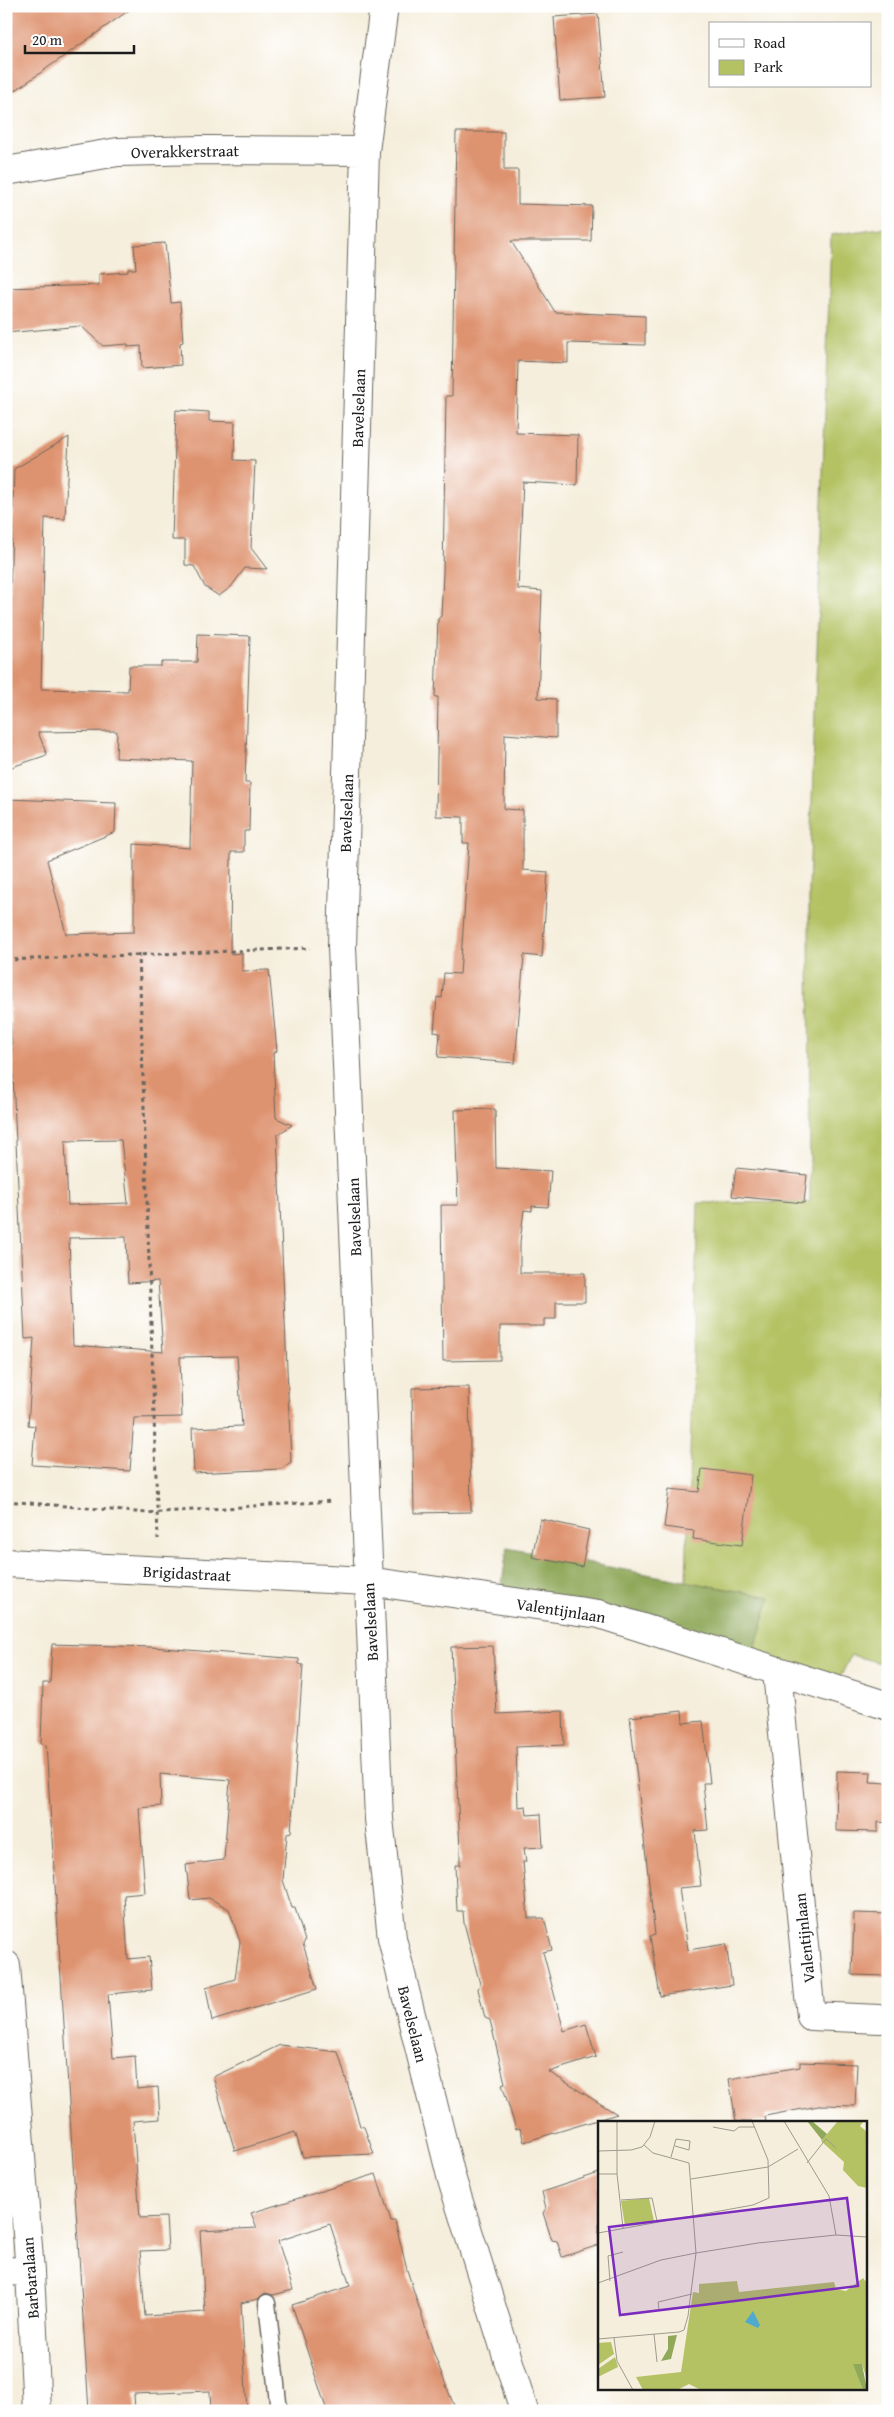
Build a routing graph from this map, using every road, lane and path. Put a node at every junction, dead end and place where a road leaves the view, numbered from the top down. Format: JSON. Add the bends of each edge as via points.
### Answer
{"nodes":[{"id":1,"x":384,"y":6,"type":"edge"},
{"id":2,"x":365,"y":151,"type":"junction"},
{"id":3,"x":6,"y":171,"type":"edge"},
{"id":4,"x":342,"y":947,"type":"junction"},
{"id":5,"x":139,"y":953,"type":"junction"},
{"id":6,"x":6,"y":960,"type":"edge"},
{"id":7,"x":366,"y":1500,"type":"junction"},
{"id":8,"x":6,"y":1501,"type":"edge"},
{"id":9,"x":158,"y":1512,"type":"junction"},
{"id":10,"x":6,"y":1563,"type":"edge"},
{"id":11,"x":158,"y":1572,"type":"junction"},
{"id":12,"x":368,"y":1581,"type":"junction"},
{"id":13,"x":777,"y":1672,"type":"junction"},
{"id":14,"x":888,"y":1706,"type":"edge"},
{"id":15,"x":6,"y":1965,"type":"edge"},
{"id":16,"x":880,"y":2019,"type":"dead end"},
{"id":17,"x":18,"y":2271,"type":"edge"},
{"id":18,"x":267,"y":2303,"type":"dead end"},
{"id":19,"x":37,"y":2411,"type":"edge"},
{"id":20,"x":279,"y":2411,"type":"edge"},
{"id":21,"x":524,"y":2411,"type":"edge"}],
"edges":[{"from":1,"to":2,"type":"street","name":"Bavelselaan"},
{"from":2,"to":3,"type":"street","name":"Overakkerstraat","via":[[118,152]]},
{"from":2,"to":4,"type":"street","name":"Bavelselaan"},
{"from":4,"to":5,"type":"path"},
{"from":4,"to":7,"type":"street","name":"Bavelselaan"},
{"from":5,"to":6,"type":"path"},
{"from":5,"to":9,"type":"path"},
{"from":7,"to":9,"type":"path"},
{"from":7,"to":12,"type":"street","name":"Bavelselaan"},
{"from":8,"to":9,"type":"path"},
{"from":9,"to":11,"type":"path"},
{"from":10,"to":11,"type":"street","name":"Brigidastraat"},
{"from":11,"to":12,"type":"street","name":"Brigidastraat"},
{"from":12,"to":13,"type":"street","name":"Valentijnlaan","via":[[599,1614]]},
{"from":12,"to":21,"type":"street","name":"Bavelselaan","via":[[379,1819],[392,1938],[452,2180]]},
{"from":13,"to":14,"type":"street","name":"Valentijnlaan"},
{"from":13,"to":16,"type":"street","name":"Valentijnlaan","via":[[812,2016]]},
{"from":15,"to":17,"type":"street","name":"Barbaralaan"},
{"from":17,"to":19,"type":"street","name":"Barbaralaan"},
{"from":18,"to":20,"type":"lane"}]}
